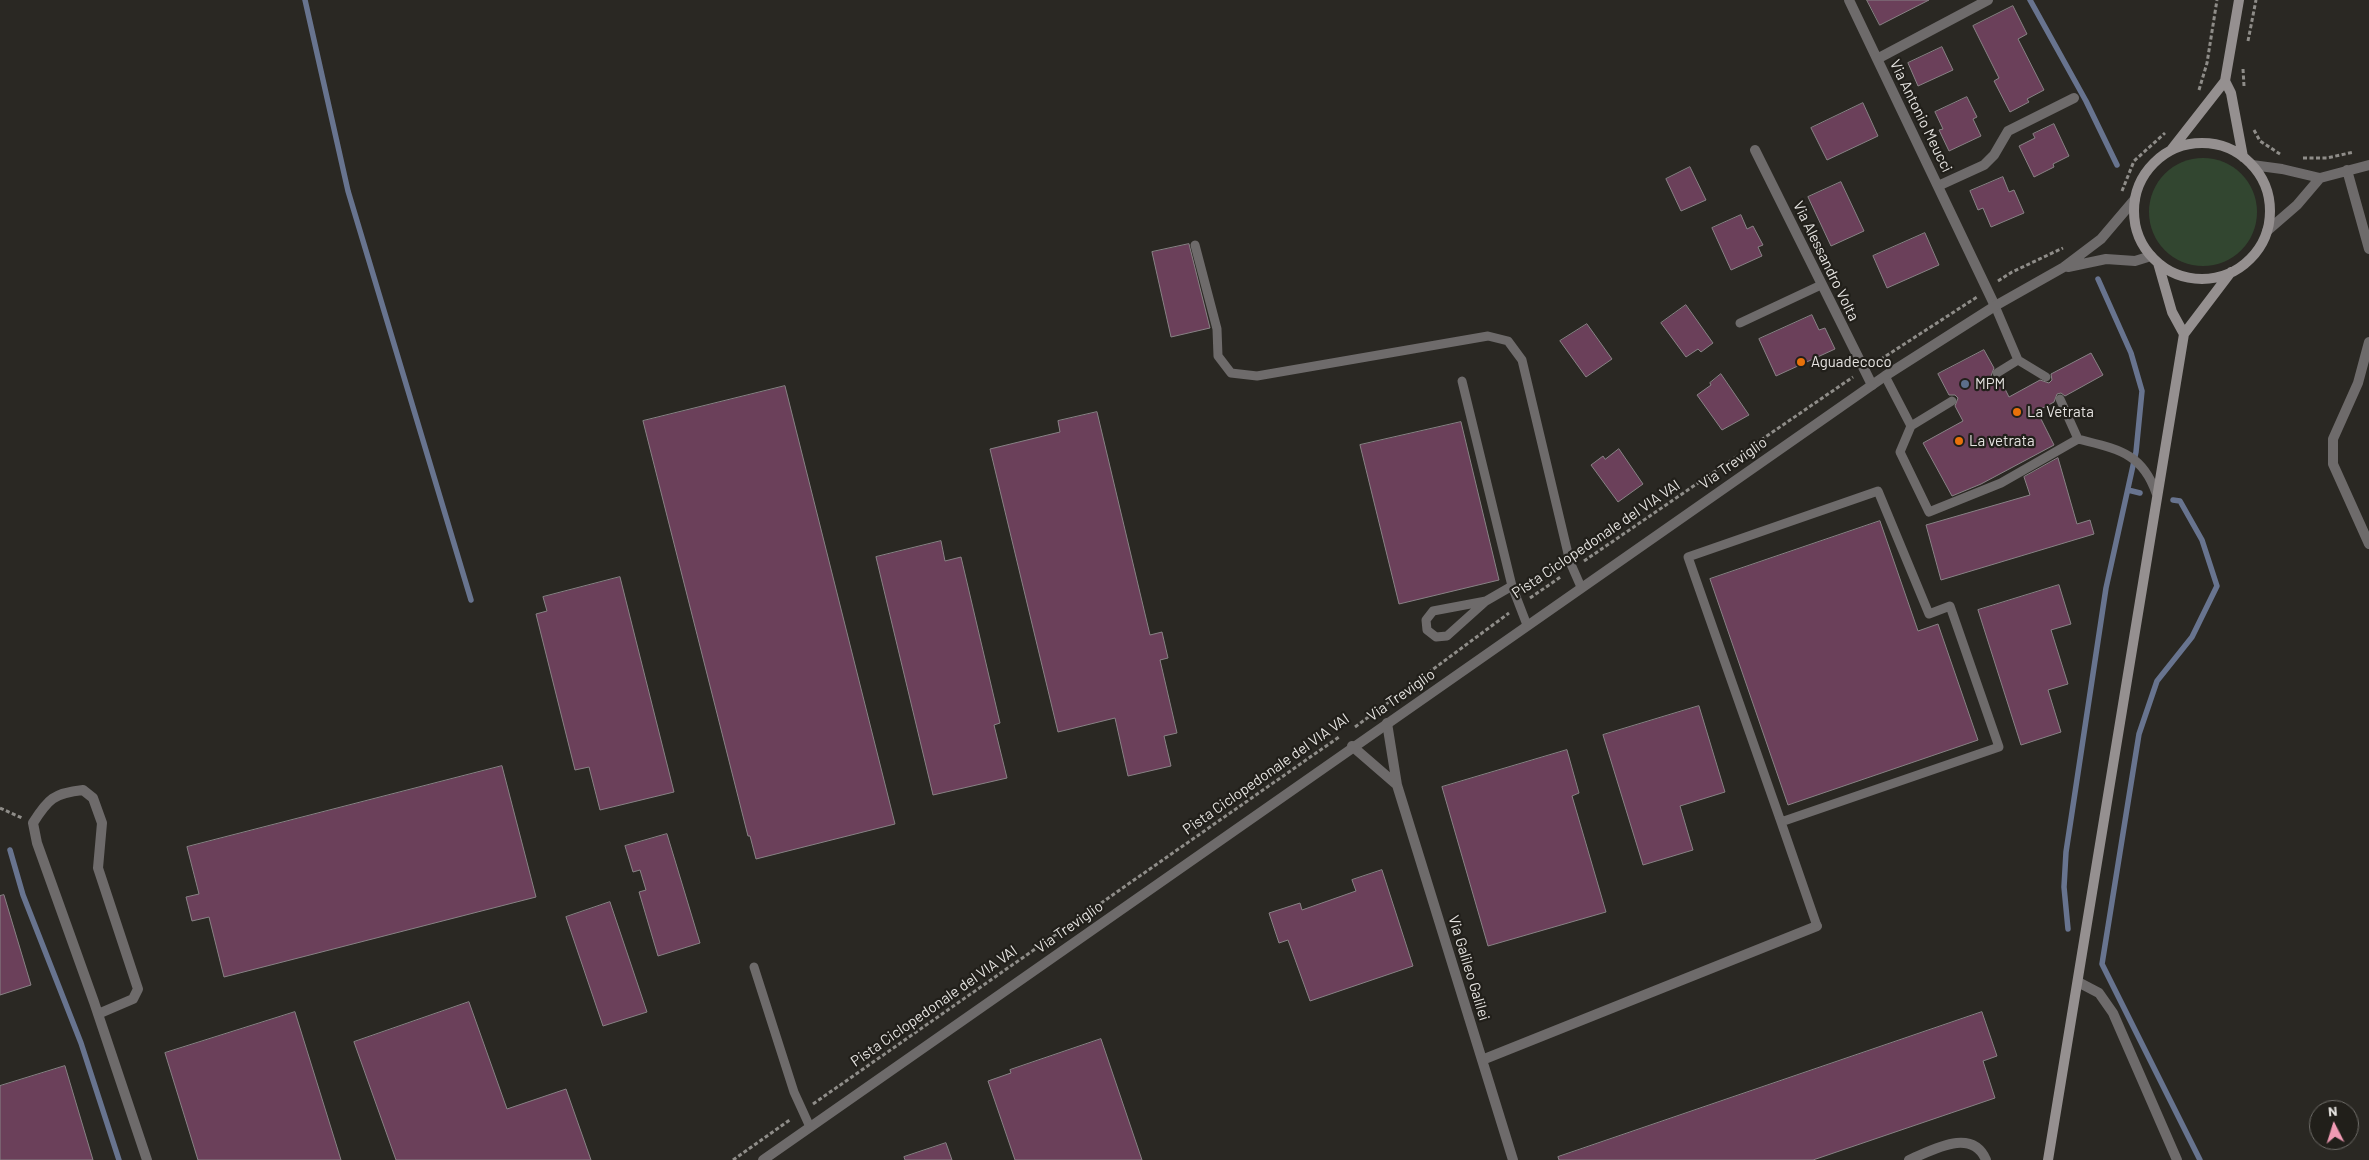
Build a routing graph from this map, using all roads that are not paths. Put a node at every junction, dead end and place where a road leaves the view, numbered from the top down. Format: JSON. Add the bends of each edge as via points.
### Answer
{"nodes":[{"id":1,"x":1849,"y":0,"type":"edge"},
{"id":2,"x":1988,"y":0,"type":"edge"},
{"id":3,"x":2238,"y":0,"type":"edge"},
{"id":4,"x":1877,"y":59,"type":"junction"},
{"id":5,"x":2225,"y":81,"type":"junction"},
{"id":6,"x":2074,"y":98,"type":"dead end"},
{"id":7,"x":1755,"y":150,"type":"dead end"},
{"id":8,"x":2170,"y":150,"type":"junction"},
{"id":9,"x":2243,"y":157,"type":"junction"},
{"id":10,"x":2252,"y":165,"type":"junction"},
{"id":11,"x":2369,"y":165,"type":"edge"},
{"id":12,"x":2347,"y":170,"type":"junction"},
{"id":13,"x":2320,"y":178,"type":"junction"},
{"id":14,"x":1938,"y":186,"type":"junction"},
{"id":15,"x":2135,"y":199,"type":"junction"},
{"id":16,"x":2267,"y":231,"type":"junction"},
{"id":17,"x":1195,"y":245,"type":"dead end"},
{"id":18,"x":2369,"y":249,"type":"edge"},
{"id":19,"x":2155,"y":260,"type":"junction"},
{"id":20,"x":2064,"y":267,"type":"junction"},
{"id":21,"x":2232,"y":272,"type":"junction"},
{"id":22,"x":1821,"y":285,"type":"junction"},
{"id":23,"x":1995,"y":306,"type":"junction"},
{"id":24,"x":1740,"y":323,"type":"dead end"},
{"id":25,"x":2184,"y":334,"type":"junction"},
{"id":26,"x":2369,"y":342,"type":"edge"},
{"id":27,"x":2018,"y":360,"type":"junction"},
{"id":28,"x":1997,"y":373,"type":"dead end"},
{"id":29,"x":1885,"y":376,"type":"junction"},
{"id":30,"x":2046,"y":377,"type":"dead end"},
{"id":31,"x":1462,"y":381,"type":"dead end"},
{"id":32,"x":1872,"y":385,"type":"junction"},
{"id":33,"x":2060,"y":399,"type":"dead end"},
{"id":34,"x":1952,"y":401,"type":"dead end"},
{"id":35,"x":1911,"y":426,"type":"junction"},
{"id":36,"x":2078,"y":439,"type":"junction"},
{"id":37,"x":2156,"y":493,"type":"junction"},
{"id":38,"x":2369,"y":544,"type":"edge"},
{"id":39,"x":1512,"y":586,"type":"junction"},
{"id":40,"x":1581,"y":587,"type":"junction"},
{"id":41,"x":1486,"y":601,"type":"junction"},
{"id":42,"x":1527,"y":625,"type":"junction"},
{"id":43,"x":1387,"y":722,"type":"junction"},
{"id":44,"x":1352,"y":746,"type":"junction"},
{"id":45,"x":1397,"y":785,"type":"junction"},
{"id":46,"x":1781,"y":822,"type":"junction"},
{"id":47,"x":1817,"y":926,"type":"joint"},
{"id":48,"x":754,"y":967,"type":"dead end"},
{"id":49,"x":2078,"y":982,"type":"junction"},
{"id":50,"x":98,"y":1014,"type":"junction"},
{"id":51,"x":1482,"y":1060,"type":"junction"},
{"id":52,"x":810,"y":1127,"type":"junction"},
{"id":53,"x":147,"y":1160,"type":"edge"},
{"id":54,"x":763,"y":1160,"type":"edge"},
{"id":55,"x":1514,"y":1160,"type":"edge"},
{"id":56,"x":1909,"y":1160,"type":"edge"},
{"id":57,"x":1986,"y":1160,"type":"edge"},
{"id":58,"x":2048,"y":1160,"type":"edge"},
{"id":59,"x":2177,"y":1160,"type":"edge"}],
"edges":[{"from":1,"to":4,"type":"street","name":"Via Antonio Meucci"},
{"from":2,"to":4,"type":"street","name":"Via Antonio Meucci"},
{"from":3,"to":5,"type":"main road"},
{"from":4,"to":14,"type":"street","name":"Via Antonio Meucci"},
{"from":5,"to":8,"type":"main road"},
{"from":5,"to":9,"type":"main road","via":[[2231,93]]},
{"from":6,"to":14,"type":"street","name":"Via Antonio Meucci","via":[[2008,131],[1984,165]]},
{"from":7,"to":22,"type":"street","name":"Via Alessandro Volta"},
{"from":8,"to":9,"type":"main road","via":[[2188,144],[2208,143]]},
{"from":8,"to":15,"type":"main road","via":[[2142,179]]},
{"from":9,"to":10,"type":"main road"},
{"from":10,"to":13,"type":"street"},
{"from":10,"to":16,"type":"main road","via":[[2265,185],[2270,208]]},
{"from":11,"to":12,"type":"street"},
{"from":12,"to":13,"type":"street"},
{"from":12,"to":18,"type":"street"},
{"from":13,"to":16,"type":"street","via":[[2297,205]]},
{"from":14,"to":23,"type":"street","name":"Via Antonio Meucci"},
{"from":15,"to":19,"type":"main road","via":[[2136,230]]},
{"from":15,"to":20,"type":"street","name":"Via Treviglio","via":[[2101,239]]},
{"from":16,"to":21,"type":"main road","via":[[2259,248]]},
{"from":17,"to":40,"type":"lane","via":[[1217,329],[1218,356],[1231,373],[1257,376],[1488,336],[1508,341],[1522,360],[1572,569]]},
{"from":19,"to":20,"type":"street","name":"Via Treviglio","via":[[2106,259]]},
{"from":19,"to":21,"type":"main road","via":[[2186,277],[2201,279]]},
{"from":19,"to":25,"type":"main road","via":[[2172,312]]},
{"from":20,"to":23,"type":"street","name":"Via Treviglio"},
{"from":21,"to":25,"type":"main road"},
{"from":22,"to":24,"type":"lane"},
{"from":22,"to":32,"type":"street","name":"Via Alessandro Volta"},
{"from":23,"to":27,"type":"lane"},
{"from":23,"to":29,"type":"street","name":"Via Treviglio"},
{"from":25,"to":37,"type":"main road"},
{"from":26,"to":38,"type":"street","via":[[2358,383],[2333,439],[2333,464]]},
{"from":27,"to":28,"type":"lane"},
{"from":27,"to":30,"type":"lane"},
{"from":29,"to":32,"type":"street","name":"Via Treviglio"},
{"from":29,"to":35,"type":"lane"},
{"from":31,"to":39,"type":"lane"},
{"from":32,"to":40,"type":"street","name":"Via Treviglio"},
{"from":33,"to":36,"type":"lane"},
{"from":34,"to":35,"type":"lane"},
{"from":35,"to":36,"type":"lane","via":[[1900,452],[1928,512],[2001,483]]},
{"from":36,"to":37,"type":"lane","via":[[2120,450],[2142,466]]},
{"from":37,"to":49,"type":"main road"},
{"from":39,"to":41,"type":"lane"},
{"from":39,"to":42,"type":"lane"},
{"from":40,"to":42,"type":"street","name":"Via Treviglio"},
{"from":41,"to":41,"type":"lane","via":[[1433,611],[1426,620],[1427,630],[1436,637],[1447,636]]},
{"from":42,"to":43,"type":"street","name":"Via Treviglio"},
{"from":43,"to":44,"type":"street","name":"Via Treviglio"},
{"from":43,"to":45,"type":"street","name":"Via Galileo Galilei"},
{"from":44,"to":45,"type":"street"},
{"from":44,"to":52,"type":"street","name":"Via Treviglio"},
{"from":45,"to":51,"type":"street","name":"Via Galileo Galilei"},
{"from":46,"to":46,"type":"lane","via":[[1999,747],[1950,606],[1929,614],[1878,491],[1688,557]]},
{"from":46,"to":47,"type":"lane"},
{"from":47,"to":51,"type":"street"},
{"from":48,"to":52,"type":"lane","via":[[794,1092]]},
{"from":49,"to":58,"type":"main road"},
{"from":49,"to":59,"type":"street","via":[[2099,993],[2113,1013]]},
{"from":50,"to":50,"type":"street","via":[[33,823],[54,796],[83,790],[93,798],[102,823],[98,868],[138,990],[133,999]]},
{"from":50,"to":53,"type":"street"},
{"from":51,"to":55,"type":"street","name":"Via Galileo Galilei"},
{"from":52,"to":54,"type":"street","name":"Via Treviglio"},
{"from":56,"to":57,"type":"street","via":[[1960,1142],[1976,1145]]}]}
